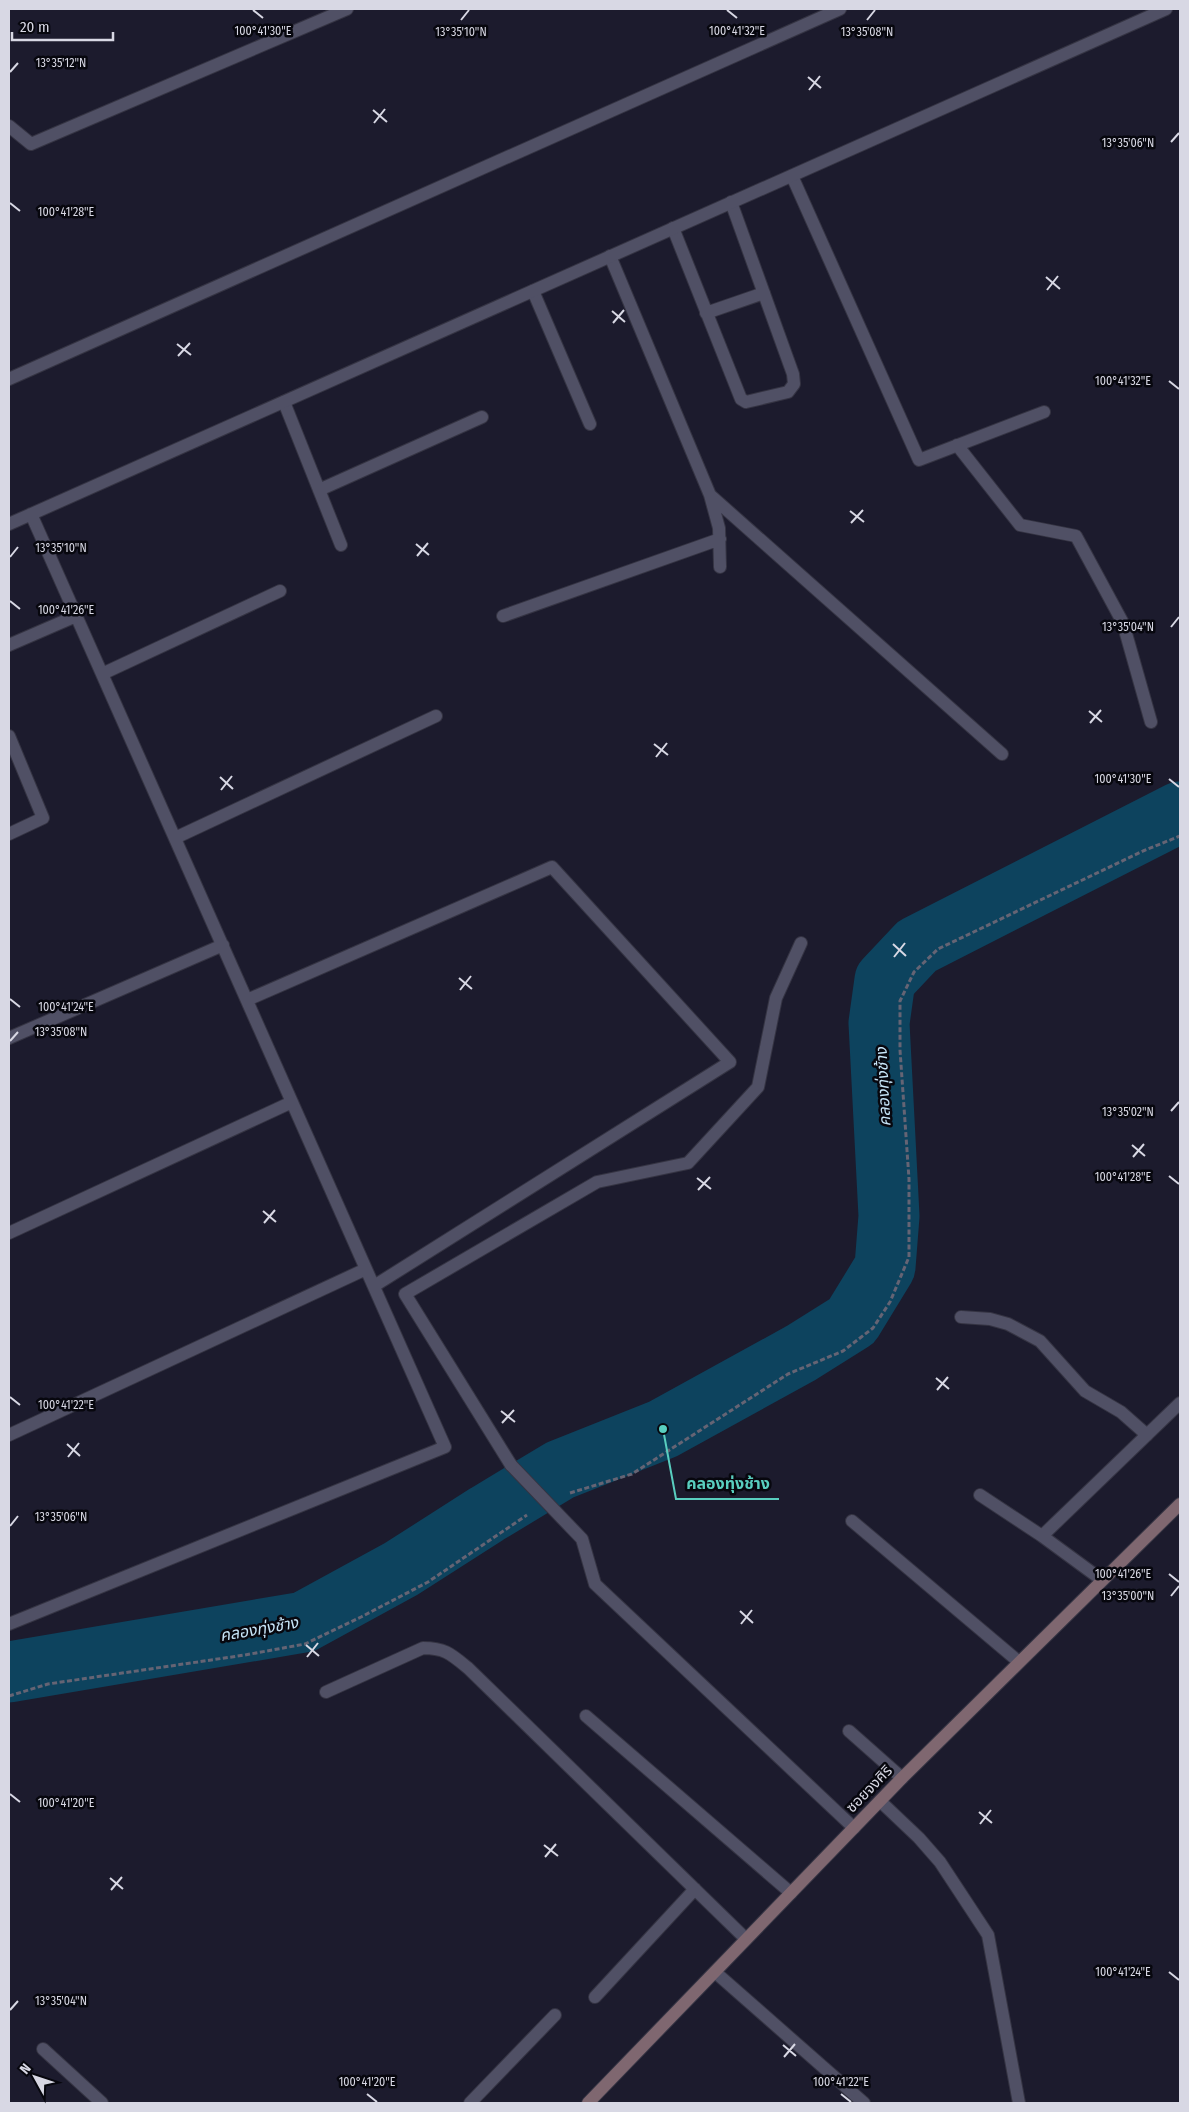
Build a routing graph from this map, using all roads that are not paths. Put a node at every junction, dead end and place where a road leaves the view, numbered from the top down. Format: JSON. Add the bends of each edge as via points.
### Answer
{"nodes":[{"id":1,"x":347,"y":9,"type":"edge"},
{"id":2,"x":840,"y":9,"type":"edge"},
{"id":3,"x":1166,"y":9,"type":"edge"},
{"id":4,"x":9,"y":126,"type":"edge"},
{"id":5,"x":792,"y":176,"type":"junction"},
{"id":6,"x":731,"y":202,"type":"junction"},
{"id":7,"x":673,"y":228,"type":"junction"},
{"id":8,"x":610,"y":256,"type":"junction"},
{"id":9,"x":533,"y":291,"type":"junction"},
{"id":10,"x":764,"y":293,"type":"junction"},
{"id":11,"x":706,"y":313,"type":"junction"},
{"id":12,"x":9,"y":379,"type":"edge"},
{"id":13,"x":284,"y":402,"type":"junction"},
{"id":14,"x":1044,"y":412,"type":"dead end"},
{"id":15,"x":482,"y":417,"type":"dead end"},
{"id":16,"x":590,"y":424,"type":"dead end"},
{"id":17,"x":957,"y":445,"type":"junction"},
{"id":18,"x":319,"y":490,"type":"junction"},
{"id":19,"x":710,"y":495,"type":"junction"},
{"id":20,"x":31,"y":514,"type":"junction"},
{"id":21,"x":9,"y":524,"type":"edge"},
{"id":22,"x":720,"y":539,"type":"junction"},
{"id":23,"x":341,"y":545,"type":"dead end"},
{"id":24,"x":720,"y":567,"type":"dead end"},
{"id":25,"x":280,"y":591,"type":"dead end"},
{"id":26,"x":76,"y":616,"type":"junction"},
{"id":27,"x":503,"y":616,"type":"dead end"},
{"id":28,"x":9,"y":645,"type":"edge"},
{"id":29,"x":102,"y":674,"type":"junction"},
{"id":30,"x":436,"y":716,"type":"dead end"},
{"id":31,"x":1151,"y":722,"type":"dead end"},
{"id":32,"x":9,"y":736,"type":"edge"},
{"id":33,"x":1002,"y":754,"type":"dead end"},
{"id":34,"x":9,"y":834,"type":"edge"},
{"id":35,"x":176,"y":838,"type":"junction"},
{"id":36,"x":802,"y":943,"type":"dead end"},
{"id":37,"x":223,"y":945,"type":"junction"},
{"id":38,"x":247,"y":1000,"type":"junction"},
{"id":39,"x":9,"y":1038,"type":"edge"},
{"id":40,"x":292,"y":1102,"type":"junction"},
{"id":41,"x":9,"y":1233,"type":"edge"},
{"id":42,"x":366,"y":1269,"type":"junction"},
{"id":43,"x":374,"y":1286,"type":"junction"},
{"id":44,"x":961,"y":1317,"type":"dead end"},
{"id":45,"x":1180,"y":1403,"type":"edge"},
{"id":46,"x":9,"y":1435,"type":"edge"},
{"id":47,"x":1147,"y":1435,"type":"junction"},
{"id":48,"x":980,"y":1495,"type":"dead end"},
{"id":49,"x":1180,"y":1504,"type":"edge"},
{"id":50,"x":852,"y":1521,"type":"dead end"},
{"id":51,"x":1042,"y":1536,"type":"junction"},
{"id":52,"x":1102,"y":1580,"type":"junction"},
{"id":53,"x":9,"y":1624,"type":"edge"},
{"id":54,"x":1019,"y":1662,"type":"junction"},
{"id":55,"x":326,"y":1692,"type":"dead end"},
{"id":56,"x":586,"y":1716,"type":"dead end"},
{"id":57,"x":849,"y":1731,"type":"dead end"},
{"id":58,"x":902,"y":1778,"type":"junction"},
{"id":59,"x":880,"y":1801,"type":"junction"},
{"id":60,"x":854,"y":1828,"type":"junction"},
{"id":61,"x":695,"y":1889,"type":"junction"},
{"id":62,"x":791,"y":1893,"type":"junction"},
{"id":63,"x":746,"y":1939,"type":"junction"},
{"id":64,"x":715,"y":1972,"type":"junction"},
{"id":65,"x":595,"y":1997,"type":"dead end"},
{"id":66,"x":555,"y":2015,"type":"dead end"},
{"id":67,"x":43,"y":2049,"type":"dead end"},
{"id":68,"x":102,"y":2103,"type":"edge"},
{"id":69,"x":470,"y":2103,"type":"edge"},
{"id":70,"x":588,"y":2103,"type":"edge"},
{"id":71,"x":864,"y":2103,"type":"edge"},
{"id":72,"x":1019,"y":2103,"type":"edge"}],
"edges":[{"from":1,"to":4,"type":"street","via":[[31,144]]},
{"from":2,"to":12,"type":"street"},
{"from":3,"to":5,"type":"street"},
{"from":5,"to":6,"type":"street"},
{"from":5,"to":17,"type":"street","via":[[918,460]]},
{"from":6,"to":7,"type":"street"},
{"from":6,"to":10,"type":"street"},
{"from":7,"to":8,"type":"street"},
{"from":7,"to":11,"type":"street"},
{"from":8,"to":9,"type":"street"},
{"from":8,"to":19,"type":"street"},
{"from":9,"to":13,"type":"street"},
{"from":9,"to":16,"type":"street"},
{"from":10,"to":11,"type":"street"},
{"from":10,"to":11,"type":"street","via":[[793,374],[794,384],[788,392],[746,402],[741,398]]},
{"from":13,"to":18,"type":"street"},
{"from":13,"to":20,"type":"street"},
{"from":14,"to":17,"type":"street"},
{"from":15,"to":18,"type":"street"},
{"from":17,"to":31,"type":"street","via":[[1020,526],[1076,536],[1123,623]]},
{"from":18,"to":23,"type":"street"},
{"from":19,"to":22,"type":"street"},
{"from":19,"to":33,"type":"street"},
{"from":20,"to":21,"type":"street"},
{"from":20,"to":26,"type":"street"},
{"from":22,"to":24,"type":"street"},
{"from":22,"to":27,"type":"street"},
{"from":25,"to":29,"type":"street"},
{"from":26,"to":28,"type":"street"},
{"from":26,"to":29,"type":"street"},
{"from":29,"to":35,"type":"street"},
{"from":30,"to":35,"type":"street"},
{"from":32,"to":34,"type":"street","via":[[44,818]]},
{"from":35,"to":37,"type":"street"},
{"from":36,"to":60,"type":"street","via":[[776,998],[758,1087],[688,1163],[597,1182],[405,1294],[511,1465],[582,1539],[595,1584]]},
{"from":37,"to":38,"type":"street"},
{"from":37,"to":39,"type":"street"},
{"from":38,"to":40,"type":"street"},
{"from":38,"to":43,"type":"street","via":[[552,867],[730,1062]]},
{"from":40,"to":41,"type":"street"},
{"from":40,"to":42,"type":"street"},
{"from":42,"to":43,"type":"street"},
{"from":42,"to":46,"type":"street"},
{"from":43,"to":53,"type":"street","via":[[445,1447]]},
{"from":44,"to":47,"type":"street","via":[[1008,1324],[1035,1338],[1047,1347],[1085,1391],[1121,1412]]},
{"from":45,"to":47,"type":"street"},
{"from":47,"to":51,"type":"street"},
{"from":48,"to":51,"type":"street"},
{"from":49,"to":52,"type":"street","name":"ซอยจงศิริ"},
{"from":50,"to":54,"type":"street"},
{"from":51,"to":52,"type":"street"},
{"from":52,"to":54,"type":"street","name":"ซอยจงศิริ"},
{"from":54,"to":58,"type":"street","name":"ซอยจงศิริ"},
{"from":55,"to":61,"type":"street","via":[[423,1648],[437,1648],[450,1653]]},
{"from":56,"to":62,"type":"street"},
{"from":57,"to":58,"type":"street"},
{"from":58,"to":59,"type":"street","name":"ซอยจงศิริ"},
{"from":59,"to":60,"type":"street","name":"ซอยจงศิริ"},
{"from":59,"to":72,"type":"street","via":[[940,1862],[988,1936]]},
{"from":60,"to":62,"type":"street","name":"ซอยจงศิริ"},
{"from":61,"to":63,"type":"street"},
{"from":61,"to":65,"type":"street"},
{"from":62,"to":63,"type":"street","name":"ซอยจงศิริ"},
{"from":63,"to":64,"type":"street","name":"ซอยจงศิริ"},
{"from":64,"to":70,"type":"street","name":"ซอยจงศิริ"},
{"from":64,"to":71,"type":"street"},
{"from":66,"to":69,"type":"street"},
{"from":67,"to":68,"type":"street"}]}
